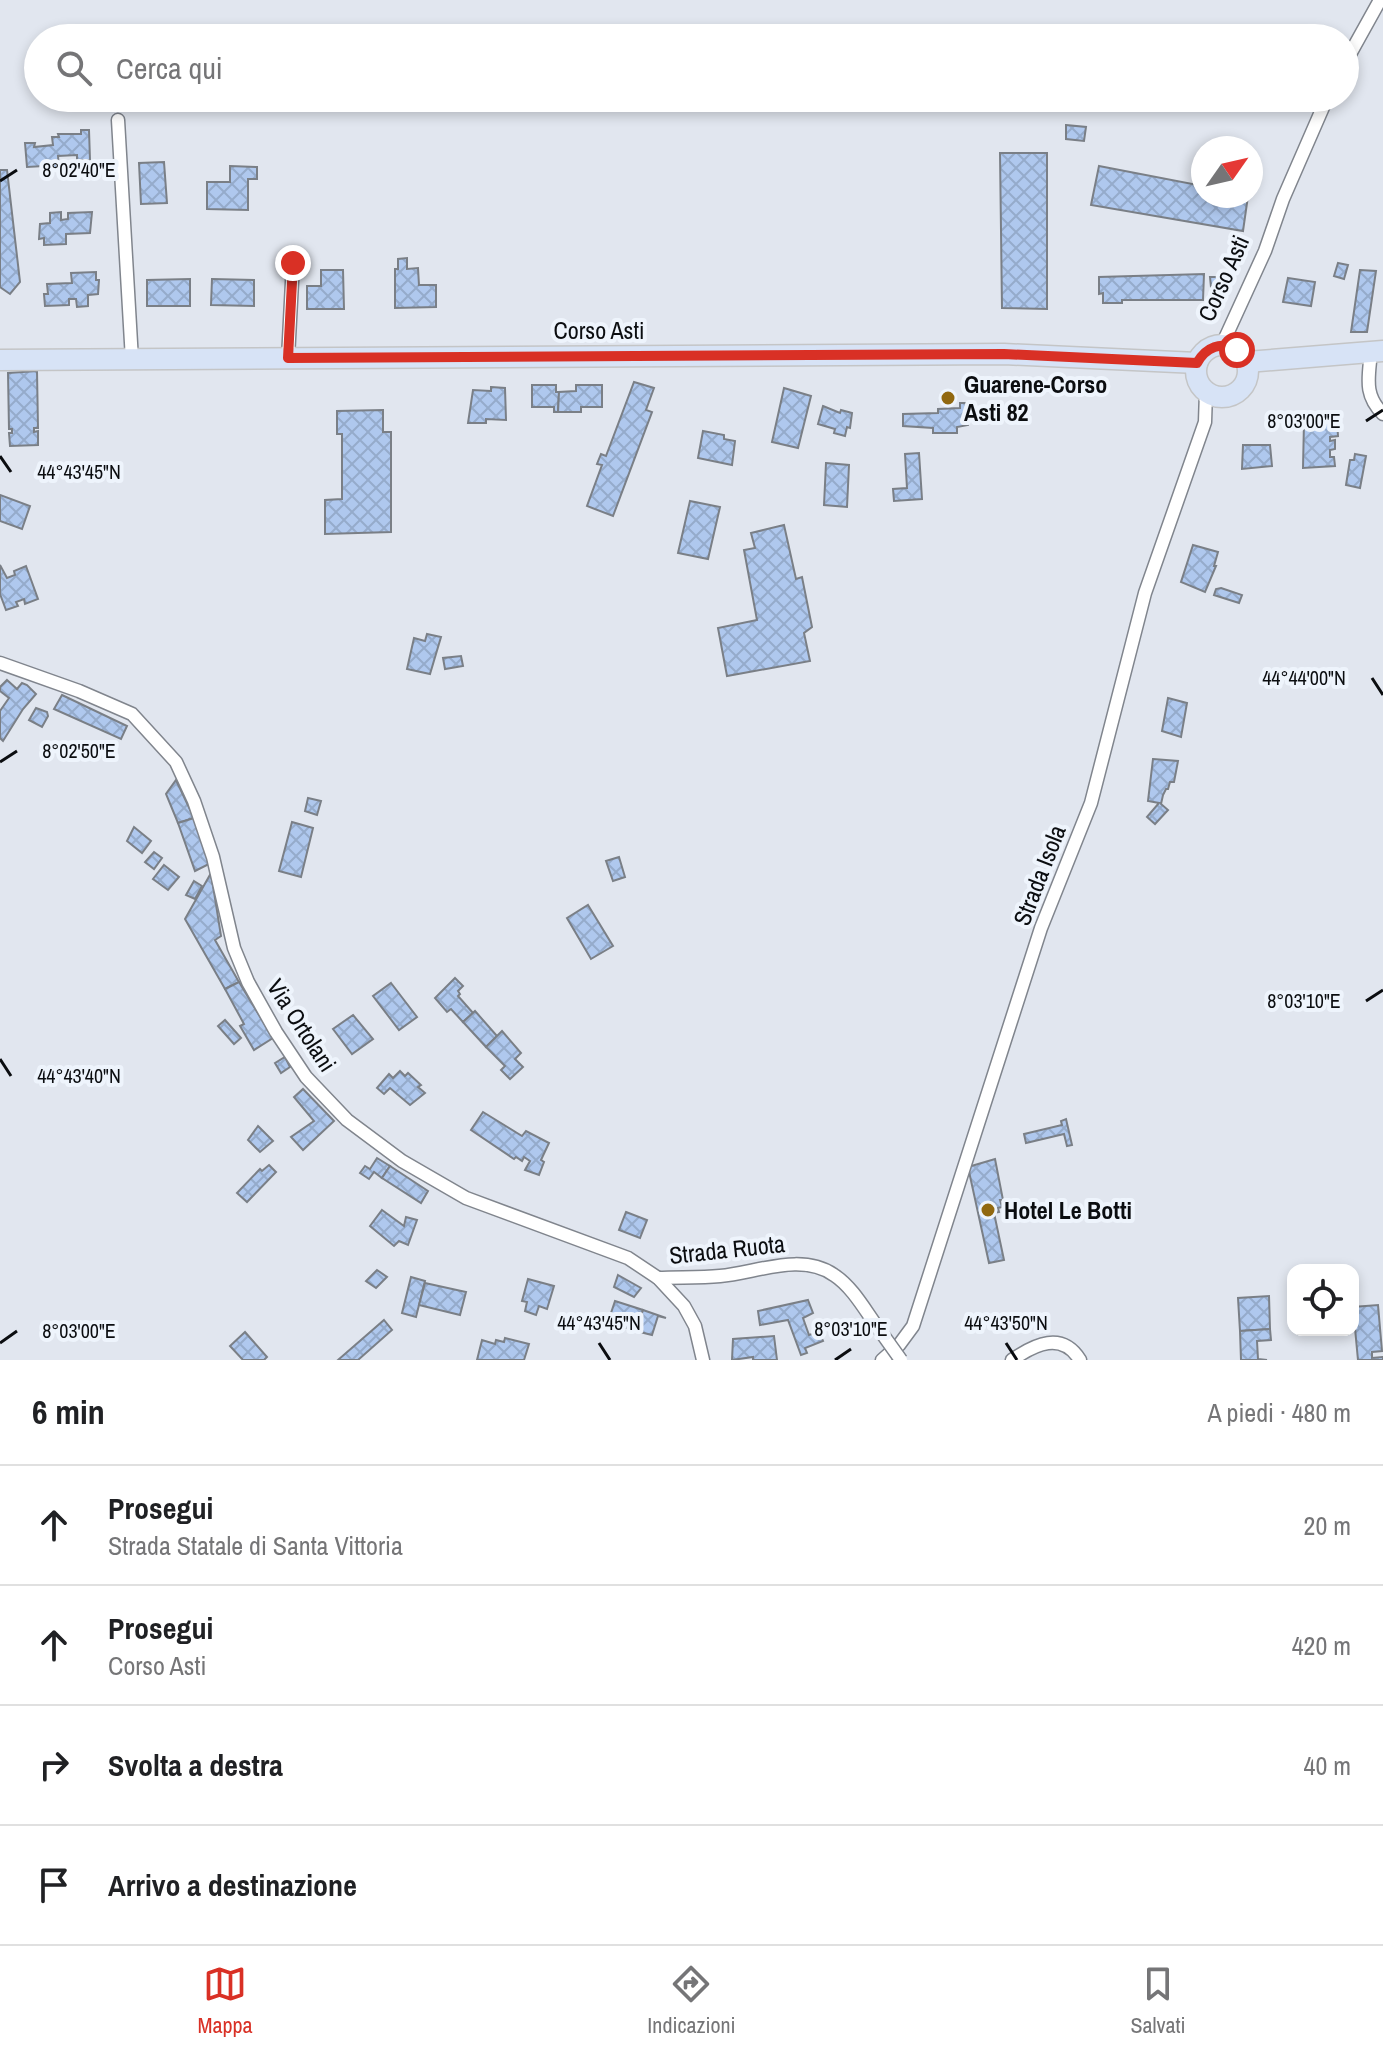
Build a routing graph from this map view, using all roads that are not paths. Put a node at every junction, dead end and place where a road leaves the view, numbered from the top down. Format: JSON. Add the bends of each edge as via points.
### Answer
{"nodes":[{"id":1,"x":1380,"y":0,"type":"edge"},
{"id":2,"x":1359,"y":38,"type":"edge"},
{"id":3,"x":1321,"y":112,"type":"edge"},
{"id":4,"x":118,"y":120,"type":"dead end"},
{"id":5,"x":293,"y":263,"type":"dead end"},
{"id":6,"x":1222,"y":345,"type":"junction"},
{"id":7,"x":1377,"y":351,"type":"edge"},
{"id":8,"x":288,"y":358,"type":"junction"},
{"id":9,"x":0,"y":360,"type":"edge"},
{"id":10,"x":132,"y":360,"type":"junction"},
{"id":11,"x":1247,"y":362,"type":"junction"},
{"id":12,"x":1197,"y":363,"type":"junction"},
{"id":13,"x":1206,"y":392,"type":"junction"},
{"id":14,"x":1383,"y":414,"type":"edge"},
{"id":15,"x":0,"y":663,"type":"edge"},
{"id":16,"x":658,"y":1278,"type":"junction"},
{"id":17,"x":703,"y":1360,"type":"edge"},
{"id":18,"x":882,"y":1360,"type":"edge"},
{"id":19,"x":901,"y":1360,"type":"edge"},
{"id":20,"x":1012,"y":1360,"type":"edge"},
{"id":21,"x":1080,"y":1360,"type":"edge"}],
"edges":[{"from":1,"to":2,"type":"street"},
{"from":3,"to":6,"type":"street","name":"Corso Asti"},
{"from":4,"to":10,"type":"street"},
{"from":5,"to":8,"type":"street"},
{"from":6,"to":11,"type":"main road","via":[[1237,350]]},
{"from":6,"to":12,"type":"main road","via":[[1207,350]]},
{"from":7,"to":11,"type":"main road"},
{"from":7,"to":14,"type":"street","via":[[1368,387]]},
{"from":8,"to":10,"type":"main road","name":"Corso Asti"},
{"from":8,"to":12,"type":"main road","name":"Corso Asti","via":[[1004,354]]},
{"from":9,"to":10,"type":"main road","name":"Corso Asti"},
{"from":11,"to":13,"type":"main road","via":[[1248,379],[1238,393],[1222,398]]},
{"from":12,"to":13,"type":"main road","via":[[1197,379]]},
{"from":13,"to":18,"type":"street","name":"Strada Isola","via":[[1205,422],[1145,593],[1091,803],[1041,928],[913,1326]]},
{"from":15,"to":16,"type":"street","name":"Via Ortolani","via":[[132,714],[176,762],[213,857],[234,948],[248,982],[306,1077],[347,1120],[402,1161],[466,1198],[628,1258]]},
{"from":16,"to":17,"type":"street","name":"Via Ortolani","via":[[695,1326]]},
{"from":16,"to":19,"type":"street","name":"Strada Ruota","bridge":true,"via":[[720,1276],[796,1264],[819,1267],[846,1286]]},
{"from":20,"to":21,"type":"street","via":[[1050,1341],[1068,1346]]}]}
